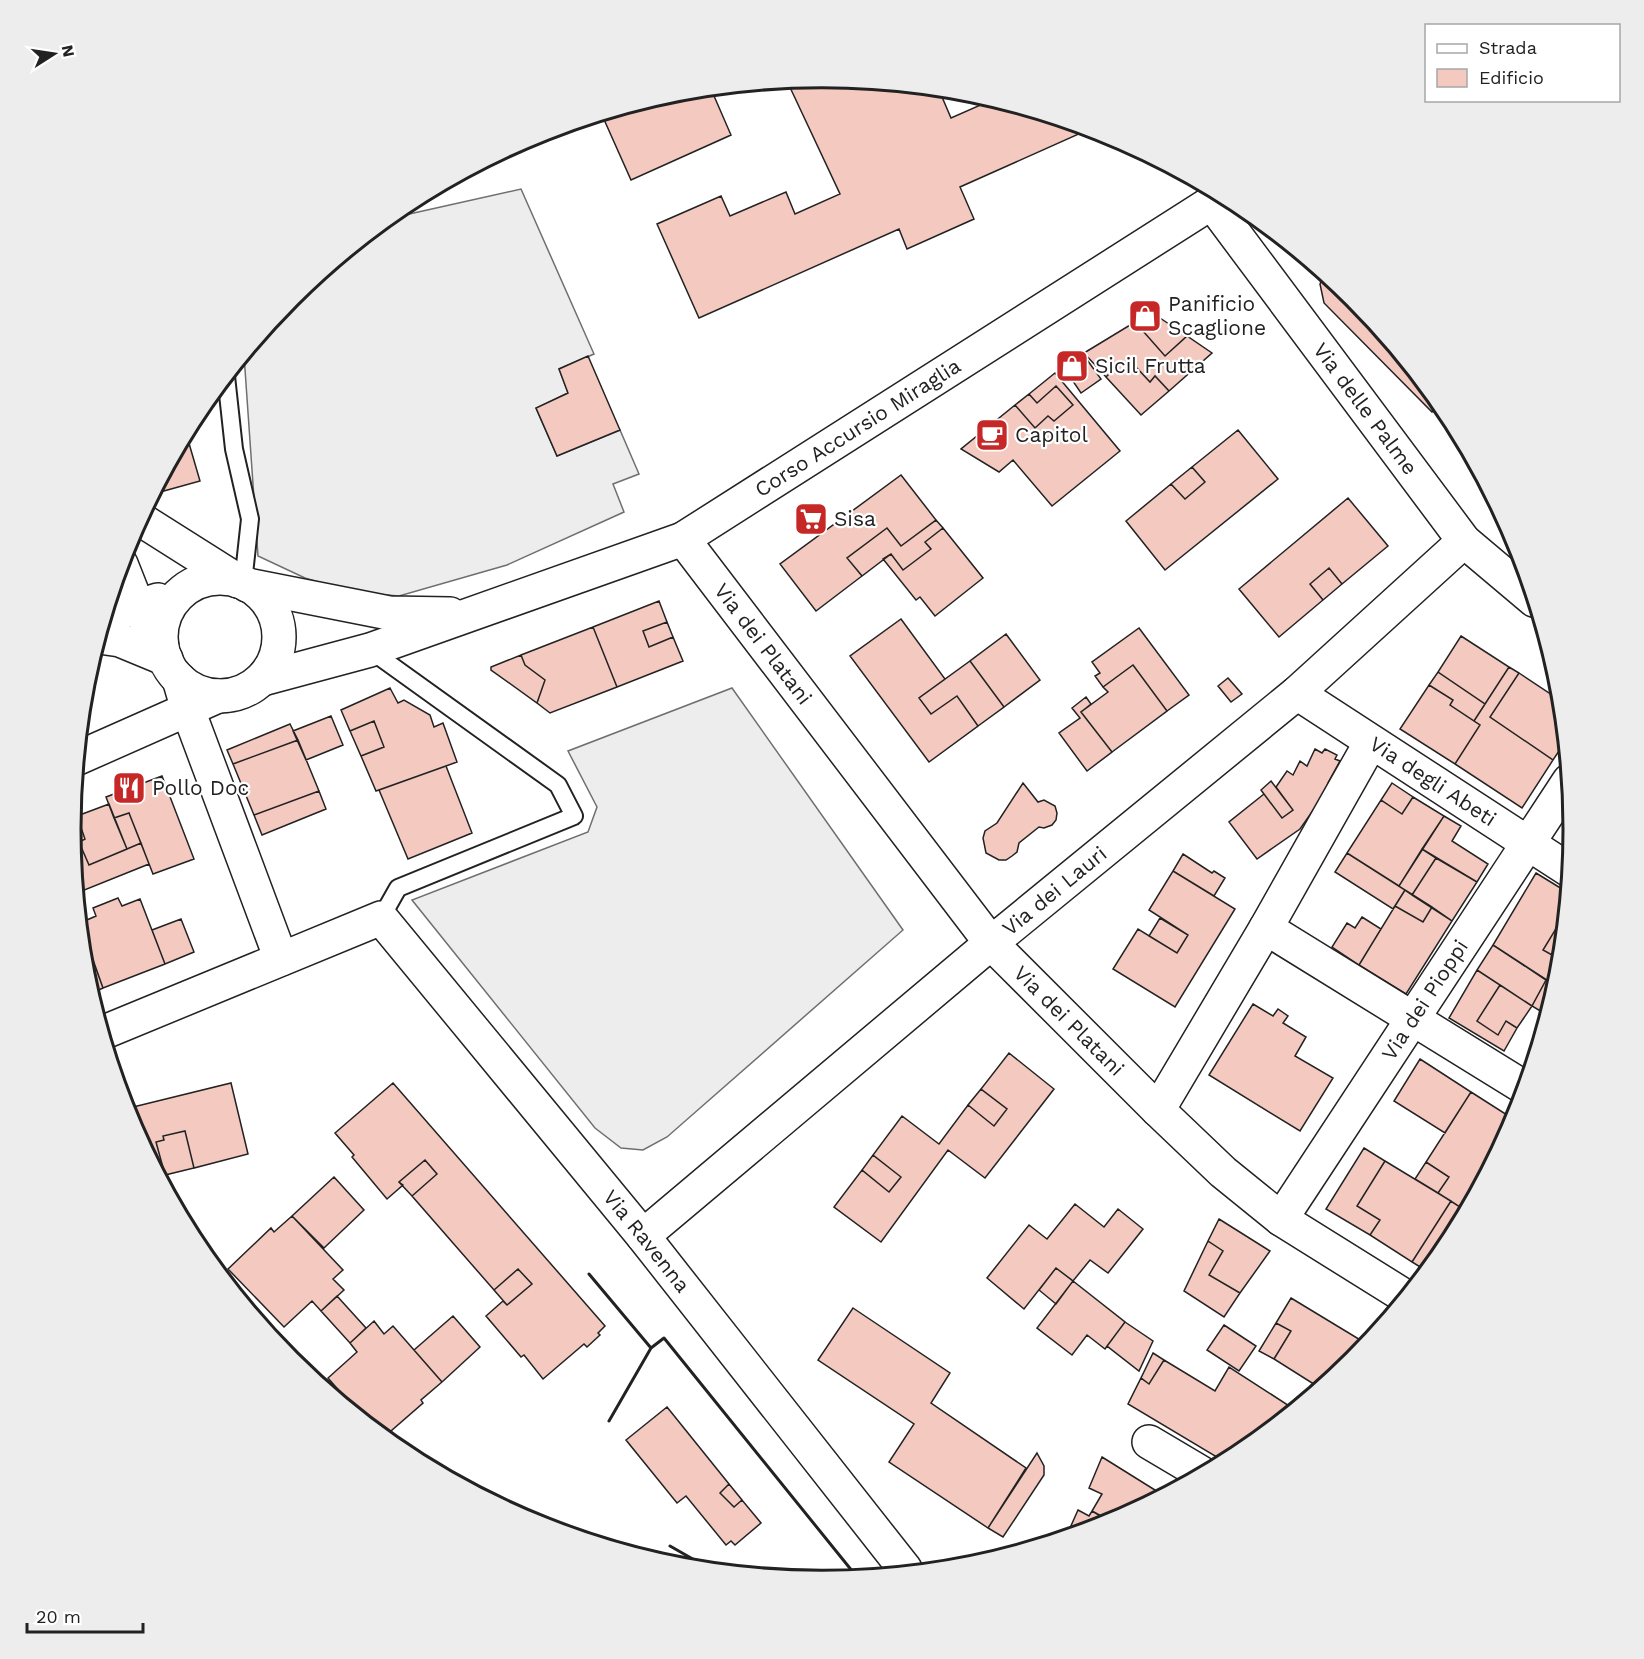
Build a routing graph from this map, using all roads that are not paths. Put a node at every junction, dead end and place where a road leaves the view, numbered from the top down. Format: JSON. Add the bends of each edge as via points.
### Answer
{"nodes":[{"id":1,"x":1214,"y":201,"type":"edge"},
{"id":2,"x":1222,"y":206,"type":"edge"},
{"id":3,"x":227,"y":388,"type":"edge"},
{"id":4,"x":147,"y":523,"type":"edge"},
{"id":5,"x":683,"y":539,"type":"junction"},
{"id":6,"x":1464,"y":542,"type":"junction"},
{"id":7,"x":126,"y":576,"type":"edge"},
{"id":8,"x":243,"y":583,"type":"junction"},
{"id":9,"x":185,"y":590,"type":"junction"},
{"id":10,"x":1524,"y":592,"type":"edge"},
{"id":11,"x":138,"y":607,"type":"junction"},
{"id":12,"x":470,"y":614,"type":"junction"},
{"id":13,"x":113,"y":615,"type":"edge"},
{"id":14,"x":106,"y":638,"type":"edge"},
{"id":15,"x":370,"y":650,"type":"junction"},
{"id":16,"x":169,"y":661,"type":"junction"},
{"id":17,"x":262,"y":679,"type":"junction"},
{"id":18,"x":1297,"y":693,"type":"junction"},
{"id":19,"x":219,"y":696,"type":"junction"},
{"id":20,"x":188,"y":710,"type":"junction"},
{"id":21,"x":1371,"y":742,"type":"junction"},
{"id":22,"x":85,"y":755,"type":"edge"},
{"id":23,"x":1561,"y":792,"type":"edge"},
{"id":24,"x":1527,"y":844,"type":"junction"},
{"id":25,"x":1562,"y":865,"type":"edge"},
{"id":26,"x":381,"y":918,"type":"junction"},
{"id":27,"x":1266,"y":928,"type":"junction"},
{"id":28,"x":991,"y":943,"type":"junction"},
{"id":29,"x":281,"y":959,"type":"junction"},
{"id":30,"x":1413,"y":1019,"type":"junction"},
{"id":31,"x":109,"y":1030,"type":"edge"},
{"id":32,"x":1518,"y":1084,"type":"edge"},
{"id":33,"x":1158,"y":1110,"type":"junction"},
{"id":34,"x":1281,"y":1219,"type":"junction"},
{"id":35,"x":643,"y":1236,"type":"junction"},
{"id":36,"x":1400,"y":1293,"type":"edge"},
{"id":37,"x":1149,"y":1442,"type":"dead end"},
{"id":38,"x":1195,"y":1469,"type":"edge"},
{"id":39,"x":901,"y":1566,"type":"edge"}],
"edges":[{"from":1,"to":5,"type":"street","name":"Corso Accursio Miraglia"},
{"from":2,"to":6,"type":"street","name":"Via delle Palme"},
{"from":3,"to":8,"type":"lane","via":[[234,449],[250,519]]},
{"from":4,"to":8,"type":"street"},
{"from":5,"to":12,"type":"street","name":"Corso Accursio Miraglia"},
{"from":5,"to":28,"type":"street","name":"Via dei Platani"},
{"from":6,"to":10,"type":"street","name":"Via delle Palme"},
{"from":6,"to":18,"type":"street","name":"Via dei Lauri"},
{"from":7,"to":11,"type":"street"},
{"from":8,"to":9,"type":"street","via":[[211,579]]},
{"from":8,"to":12,"type":"street","via":[[389,613]]},
{"from":8,"to":17,"type":"street","via":[[270,605],[276,620],[277,651]]},
{"from":9,"to":11,"type":"street"},
{"from":9,"to":16,"type":"street","via":[[165,615],[162,631]]},
{"from":11,"to":13,"type":"street"},
{"from":11,"to":16,"type":"street"},
{"from":12,"to":15,"type":"street","name":"Corso Accursio Miraglia"},
{"from":14,"to":16,"type":"street"},
{"from":15,"to":17,"type":"street","name":"Corso Accursio Miraglia"},
{"from":15,"to":26,"type":"lane","via":[[558,785],[574,816],[398,888]]},
{"from":16,"to":19,"type":"street","via":[[191,688]]},
{"from":16,"to":20,"type":"street"},
{"from":17,"to":19,"type":"street","via":[[234,695]]},
{"from":18,"to":21,"type":"street","name":"Via degli Abeti"},
{"from":18,"to":28,"type":"street","name":"Via dei Lauri"},
{"from":19,"to":20,"type":"street"},
{"from":20,"to":22,"type":"street"},
{"from":20,"to":29,"type":"street"},
{"from":21,"to":24,"type":"street","name":"Via degli Abeti"},
{"from":21,"to":27,"type":"street"},
{"from":23,"to":24,"type":"street","name":"Via dei Pioppi"},
{"from":24,"to":25,"type":"street","name":"Via degli Abeti"},
{"from":24,"to":30,"type":"street","name":"Via dei Pioppi"},
{"from":26,"to":29,"type":"street"},
{"from":26,"to":35,"type":"street","name":"Via Ravenna"},
{"from":27,"to":30,"type":"street"},
{"from":27,"to":33,"type":"street"},
{"from":28,"to":33,"type":"street","name":"Via dei Platani"},
{"from":28,"to":35,"type":"street","name":"Via dei Lauri"},
{"from":29,"to":31,"type":"street"},
{"from":30,"to":32,"type":"street"},
{"from":30,"to":34,"type":"street","name":"Via dei Pioppi"},
{"from":33,"to":34,"type":"street","name":"Via dei Platani","via":[[1223,1172]]},
{"from":34,"to":36,"type":"street","name":"Via dei Platani"},
{"from":35,"to":39,"type":"street","name":"Via Ravenna"},
{"from":37,"to":38,"type":"street"}]}
